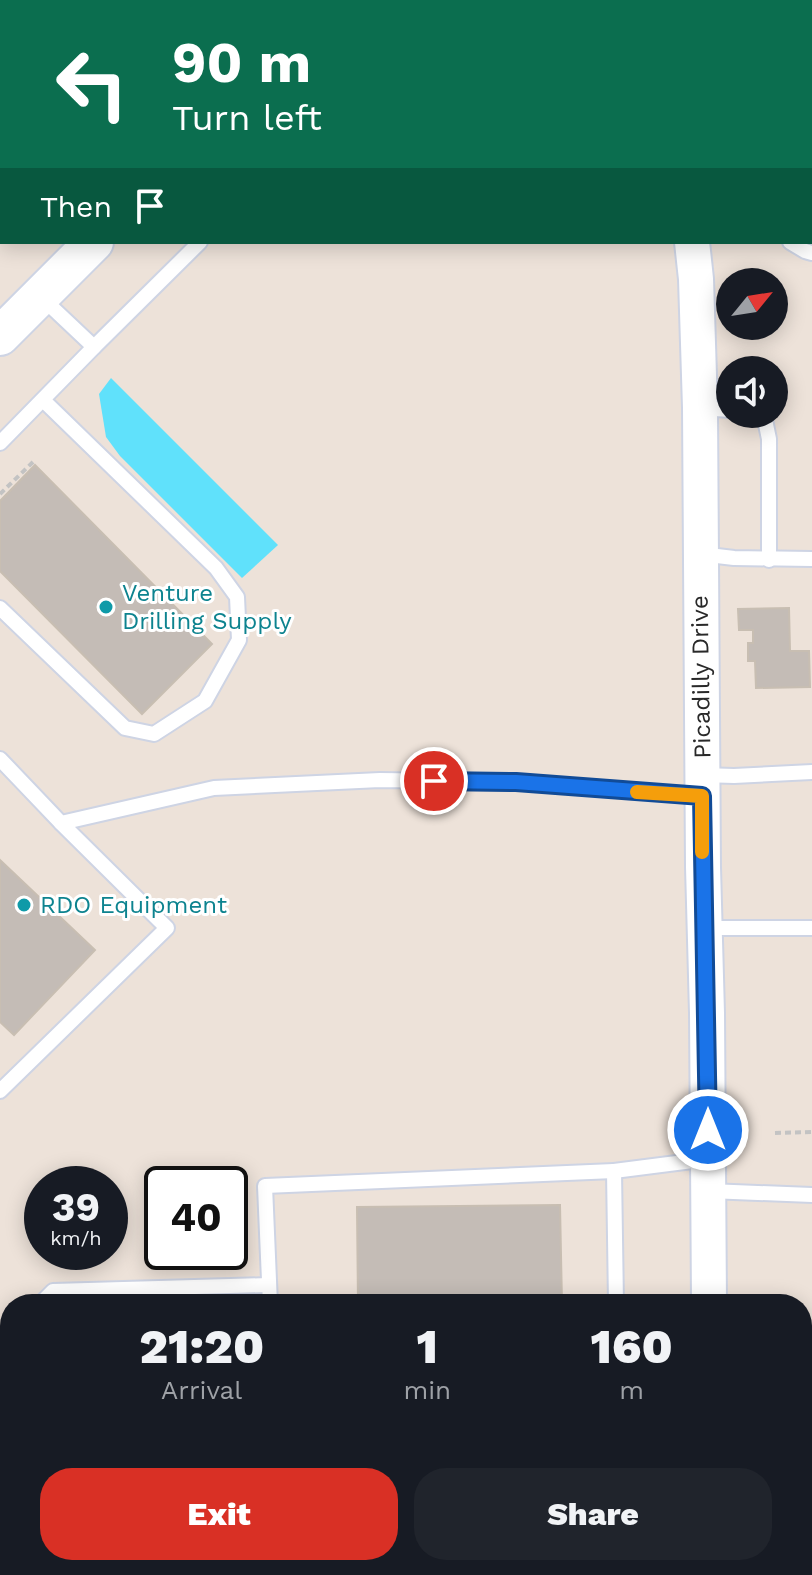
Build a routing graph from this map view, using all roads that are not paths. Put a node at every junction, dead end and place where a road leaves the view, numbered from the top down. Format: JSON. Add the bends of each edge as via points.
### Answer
{"nodes":[{"id":1,"x":92,"y":244,"type":"edge"},
{"id":2,"x":198,"y":244,"type":"edge"},
{"id":3,"x":692,"y":244,"type":"edge"},
{"id":4,"x":793,"y":244,"type":"edge"},
{"id":5,"x":812,"y":253,"type":"edge"},
{"id":6,"x":40,"y":296,"type":"junction"},
{"id":7,"x":0,"y":336,"type":"edge"},
{"id":8,"x":94,"y":347,"type":"junction"},
{"id":9,"x":43,"y":400,"type":"junction"},
{"id":10,"x":715,"y":409,"type":"edge"},
{"id":11,"x":767,"y":428,"type":"edge"},
{"id":12,"x":0,"y":443,"type":"edge"},
{"id":13,"x":700,"y":554,"type":"junction"},
{"id":14,"x":812,"y":559,"type":"edge"},
{"id":15,"x":769,"y":560,"type":"junction"},
{"id":16,"x":0,"y":608,"type":"edge"},
{"id":17,"x":0,"y":759,"type":"edge"},
{"id":18,"x":812,"y":772,"type":"edge"},
{"id":19,"x":702,"y":786,"type":"junction"},
{"id":20,"x":61,"y":823,"type":"junction"},
{"id":21,"x":705,"y":928,"type":"junction"},
{"id":22,"x":812,"y":928,"type":"edge"},
{"id":23,"x":0,"y":1091,"type":"edge"},
{"id":24,"x":614,"y":1171,"type":"junction"},
{"id":25,"x":708,"y":1175,"type":"junction"},
{"id":26,"x":812,"y":1195,"type":"edge"},
{"id":27,"x":269,"y":1285,"type":"junction"},
{"id":28,"x":50,"y":1294,"type":"edge"},
{"id":29,"x":269,"y":1294,"type":"edge"},
{"id":30,"x":616,"y":1294,"type":"edge"},
{"id":31,"x":709,"y":1294,"type":"edge"}],
"edges":[{"from":1,"to":6,"type":"main road"},
{"from":2,"to":8,"type":"lane"},
{"from":3,"to":10,"type":"street","name":"Picadilly Drive"},
{"from":4,"to":5,"type":"lane"},
{"from":6,"to":7,"type":"main road"},
{"from":6,"to":8,"type":"lane"},
{"from":8,"to":9,"type":"lane"},
{"from":9,"to":12,"type":"lane"},
{"from":9,"to":16,"type":"lane","via":[[216,568],[237,597],[239,640],[205,701],[154,734],[125,728]]},
{"from":10,"to":13,"type":"street","name":"Picadilly Drive"},
{"from":11,"to":15,"type":"lane"},
{"from":13,"to":15,"type":"lane"},
{"from":13,"to":19,"type":"street","name":"Picadilly Drive"},
{"from":14,"to":15,"type":"lane"},
{"from":17,"to":20,"type":"lane"},
{"from":18,"to":19,"type":"lane","via":[[734,776]]},
{"from":19,"to":20,"type":"lane","via":[[380,780],[214,788]]},
{"from":19,"to":21,"type":"street","name":"Picadilly Drive"},
{"from":20,"to":23,"type":"lane","via":[[167,928]]},
{"from":21,"to":22,"type":"lane"},
{"from":21,"to":25,"type":"street","name":"Picadilly Drive"},
{"from":24,"to":25,"type":"lane"},
{"from":24,"to":27,"type":"lane","via":[[265,1186]]},
{"from":24,"to":30,"type":"lane"},
{"from":25,"to":26,"type":"lane"},
{"from":25,"to":31,"type":"street","name":"Picadilly Drive"},
{"from":27,"to":28,"type":"lane"},
{"from":27,"to":29,"type":"lane"}]}
